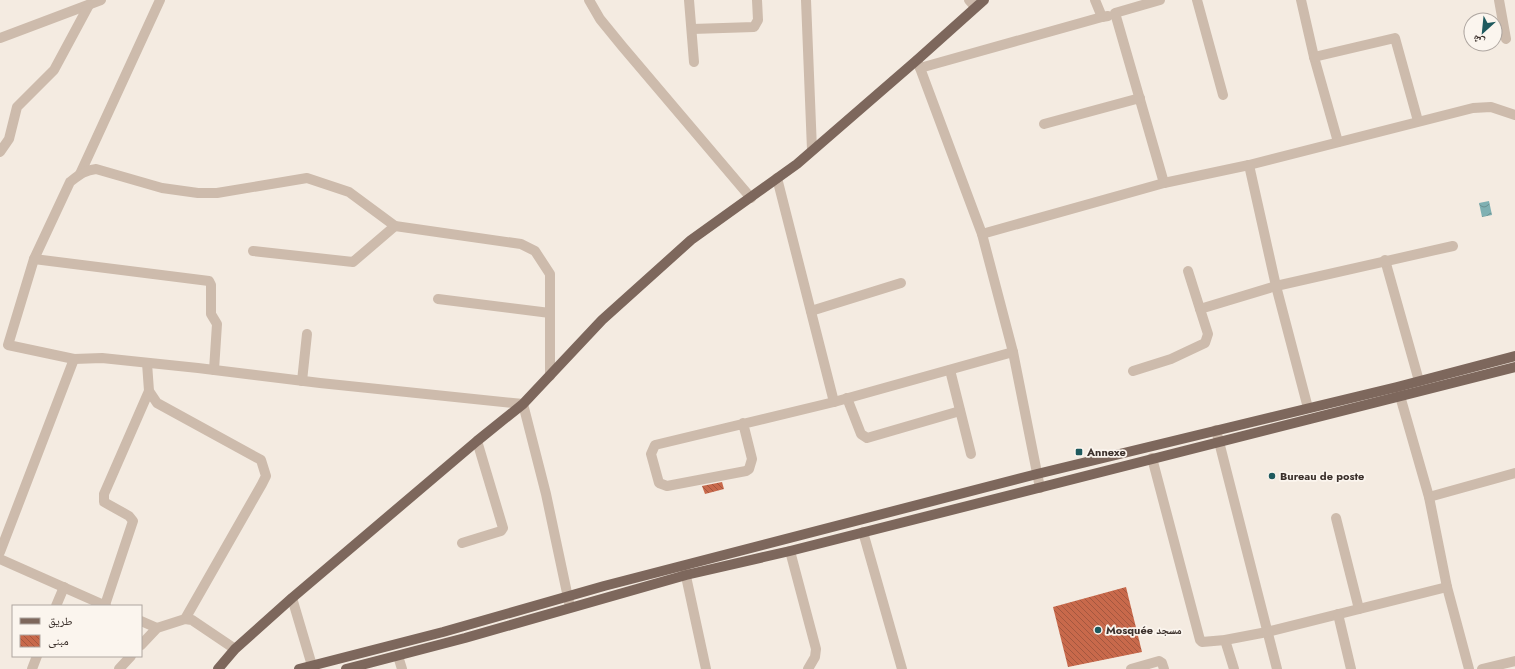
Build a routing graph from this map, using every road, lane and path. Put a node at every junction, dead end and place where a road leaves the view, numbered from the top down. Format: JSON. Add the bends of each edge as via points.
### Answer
{"nodes":[{"id":1,"x":101,"y":0,"type":"edge"},
{"id":2,"x":160,"y":0,"type":"edge"},
{"id":3,"x":589,"y":0,"type":"edge"},
{"id":4,"x":689,"y":0,"type":"edge"},
{"id":5,"x":757,"y":0,"type":"edge"},
{"id":6,"x":806,"y":0,"type":"edge"},
{"id":7,"x":984,"y":0,"type":"edge"},
{"id":8,"x":1095,"y":0,"type":"edge"},
{"id":9,"x":1160,"y":0,"type":"edge"},
{"id":10,"x":1196,"y":0,"type":"edge"},
{"id":11,"x":1301,"y":0,"type":"edge"},
{"id":12,"x":1499,"y":0,"type":"edge"},
{"id":13,"x":972,"y":4,"type":"edge"},
{"id":14,"x":89,"y":5,"type":"junction"},
{"id":15,"x":1116,"y":13,"type":"junction"},
{"id":16,"x":1102,"y":17,"type":"junction"},
{"id":17,"x":692,"y":30,"type":"junction"},
{"id":18,"x":0,"y":38,"type":"edge"},
{"id":19,"x":1506,"y":39,"type":"dead end"},
{"id":20,"x":1314,"y":57,"type":"junction"},
{"id":21,"x":694,"y":62,"type":"dead end"},
{"id":22,"x":918,"y":64,"type":"junction"},
{"id":23,"x":1223,"y":94,"type":"dead end"},
{"id":24,"x":1140,"y":98,"type":"junction"},
{"id":25,"x":1515,"y":115,"type":"edge"},
{"id":26,"x":1418,"y":121,"type":"junction"},
{"id":27,"x":1044,"y":124,"type":"dead end"},
{"id":28,"x":1338,"y":142,"type":"junction"},
{"id":29,"x":812,"y":150,"type":"junction"},
{"id":30,"x":0,"y":152,"type":"edge"},
{"id":31,"x":1249,"y":165,"type":"junction"},
{"id":32,"x":80,"y":174,"type":"junction"},
{"id":33,"x":777,"y":178,"type":"junction"},
{"id":34,"x":1164,"y":184,"type":"junction"},
{"id":35,"x":750,"y":198,"type":"junction"},
{"id":36,"x":395,"y":226,"type":"junction"},
{"id":37,"x":982,"y":234,"type":"junction"},
{"id":38,"x":1453,"y":246,"type":"dead end"},
{"id":39,"x":253,"y":251,"type":"dead end"},
{"id":40,"x":34,"y":259,"type":"junction"},
{"id":41,"x":1385,"y":260,"type":"junction"},
{"id":42,"x":1188,"y":271,"type":"dead end"},
{"id":43,"x":901,"y":283,"type":"dead end"},
{"id":44,"x":1276,"y":286,"type":"junction"},
{"id":45,"x":438,"y":299,"type":"dead end"},
{"id":46,"x":1200,"y":309,"type":"junction"},
{"id":47,"x":811,"y":311,"type":"junction"},
{"id":48,"x":550,"y":313,"type":"junction"},
{"id":49,"x":307,"y":334,"type":"dead end"},
{"id":50,"x":4,"y":345,"type":"edge"},
{"id":51,"x":1013,"y":352,"type":"junction"},
{"id":52,"x":1515,"y":356,"type":"edge"},
{"id":53,"x":74,"y":359,"type":"junction"},
{"id":54,"x":147,"y":363,"type":"junction"},
{"id":55,"x":1515,"y":367,"type":"edge"},
{"id":56,"x":214,"y":370,"type":"junction"},
{"id":57,"x":950,"y":370,"type":"junction"},
{"id":58,"x":1133,"y":371,"type":"dead end"},
{"id":59,"x":550,"y":376,"type":"junction"},
{"id":60,"x":302,"y":381,"type":"junction"},
{"id":61,"x":1419,"y":381,"type":"junction"},
{"id":62,"x":149,"y":391,"type":"junction"},
{"id":63,"x":1399,"y":392,"type":"junction"},
{"id":64,"x":847,"y":398,"type":"junction"},
{"id":65,"x":834,"y":402,"type":"junction"},
{"id":66,"x":523,"y":404,"type":"junction"},
{"id":67,"x":1308,"y":408,"type":"junction"},
{"id":68,"x":960,"y":411,"type":"junction"},
{"id":69,"x":743,"y":423,"type":"junction"},
{"id":70,"x":1216,"y":430,"type":"junction"},
{"id":71,"x":1219,"y":440,"type":"junction"},
{"id":72,"x":477,"y":441,"type":"junction"},
{"id":73,"x":971,"y":454,"type":"dead end"},
{"id":74,"x":1152,"y":458,"type":"junction"},
{"id":75,"x":1515,"y":473,"type":"edge"},
{"id":76,"x":1037,"y":474,"type":"junction"},
{"id":77,"x":1040,"y":488,"type":"junction"},
{"id":78,"x":1429,"y":497,"type":"junction"},
{"id":79,"x":1336,"y":518,"type":"dead end"},
{"id":80,"x":863,"y":532,"type":"junction"},
{"id":81,"x":462,"y":543,"type":"dead end"},
{"id":82,"x":790,"y":551,"type":"junction"},
{"id":83,"x":0,"y":552,"type":"edge"},
{"id":84,"x":0,"y":559,"type":"edge"},
{"id":85,"x":684,"y":565,"type":"junction"},
{"id":86,"x":686,"y":575,"type":"junction"},
{"id":87,"x":64,"y":587,"type":"junction"},
{"id":88,"x":1447,"y":587,"type":"junction"},
{"id":89,"x":292,"y":598,"type":"junction"},
{"id":90,"x":569,"y":602,"type":"junction"},
{"id":91,"x":56,"y":605,"type":"edge"},
{"id":92,"x":104,"y":605,"type":"edge"},
{"id":93,"x":106,"y":605,"type":"edge"},
{"id":94,"x":1359,"y":609,"type":"junction"},
{"id":95,"x":1338,"y":614,"type":"junction"},
{"id":96,"x":185,"y":619,"type":"junction"},
{"id":97,"x":142,"y":621,"type":"edge"},
{"id":98,"x":157,"y":628,"type":"junction"},
{"id":99,"x":1267,"y":632,"type":"junction"},
{"id":100,"x":1225,"y":640,"type":"junction"},
{"id":101,"x":142,"y":644,"type":"edge"},
{"id":102,"x":235,"y":649,"type":"junction"},
{"id":103,"x":398,"y":656,"type":"junction"},
{"id":104,"x":37,"y":657,"type":"edge"},
{"id":105,"x":130,"y":657,"type":"edge"},
{"id":106,"x":1515,"y":661,"type":"edge"},
{"id":107,"x":313,"y":668,"type":"edge"},
{"id":108,"x":32,"y":669,"type":"edge"},
{"id":109,"x":119,"y":669,"type":"edge"},
{"id":110,"x":218,"y":669,"type":"edge"},
{"id":111,"x":299,"y":669,"type":"edge"},
{"id":112,"x":346,"y":669,"type":"edge"},
{"id":113,"x":402,"y":669,"type":"edge"},
{"id":114,"x":706,"y":669,"type":"edge"},
{"id":115,"x":808,"y":669,"type":"edge"},
{"id":116,"x":902,"y":669,"type":"edge"},
{"id":117,"x":1131,"y":669,"type":"edge"},
{"id":118,"x":1164,"y":669,"type":"edge"},
{"id":119,"x":1234,"y":669,"type":"edge"},
{"id":120,"x":1277,"y":669,"type":"edge"},
{"id":121,"x":1351,"y":669,"type":"edge"},
{"id":122,"x":1469,"y":669,"type":"edge"},
{"id":123,"x":1482,"y":669,"type":"edge"}],
"edges":[{"from":1,"to":14,"type":"street"},
{"from":2,"to":32,"type":"street"},
{"from":3,"to":35,"type":"street","via":[[622,46]]},
{"from":4,"to":17,"type":"street"},
{"from":5,"to":17,"type":"street","via":[[758,20],[754,27]]},
{"from":6,"to":29,"type":"street"},
{"from":7,"to":13,"type":"main road"},
{"from":8,"to":16,"type":"street"},
{"from":9,"to":15,"type":"street"},
{"from":10,"to":23,"type":"street"},
{"from":11,"to":20,"type":"street"},
{"from":12,"to":19,"type":"street"},
{"from":13,"to":22,"type":"main road"},
{"from":14,"to":18,"type":"street"},
{"from":14,"to":30,"type":"street","via":[[54,70],[17,107],[8,139]]},
{"from":15,"to":16,"type":"street"},
{"from":15,"to":24,"type":"street"},
{"from":16,"to":22,"type":"street"},
{"from":17,"to":21,"type":"street"},
{"from":20,"to":26,"type":"street","via":[[1395,38]]},
{"from":20,"to":28,"type":"street"},
{"from":22,"to":29,"type":"main road"},
{"from":22,"to":37,"type":"street"},
{"from":24,"to":27,"type":"street"},
{"from":24,"to":34,"type":"street"},
{"from":25,"to":26,"type":"street","via":[[1491,107],[1473,108]]},
{"from":26,"to":28,"type":"street"},
{"from":28,"to":31,"type":"street"},
{"from":29,"to":33,"type":"main road"},
{"from":31,"to":34,"type":"street"},
{"from":31,"to":44,"type":"street"},
{"from":32,"to":36,"type":"street","via":[[96,169],[162,188],[198,193],[217,193],[307,178],[349,192]]},
{"from":32,"to":40,"type":"street","via":[[70,182]]},
{"from":33,"to":35,"type":"main road"},
{"from":33,"to":47,"type":"street"},
{"from":34,"to":37,"type":"street"},
{"from":35,"to":59,"type":"main road","via":[[691,240],[602,320]]},
{"from":36,"to":39,"type":"street","via":[[353,262]]},
{"from":36,"to":48,"type":"street","via":[[529,247],[541,258],[550,274]]},
{"from":37,"to":51,"type":"street"},
{"from":38,"to":41,"type":"street"},
{"from":40,"to":50,"type":"street"},
{"from":40,"to":56,"type":"street","via":[[210,281],[211,314],[217,324]]},
{"from":41,"to":44,"type":"street"},
{"from":41,"to":61,"type":"street"},
{"from":42,"to":46,"type":"street"},
{"from":43,"to":47,"type":"street"},
{"from":44,"to":46,"type":"street"},
{"from":44,"to":67,"type":"street"},
{"from":45,"to":48,"type":"street"},
{"from":46,"to":58,"type":"street","via":[[1208,334],[1205,343],[1171,359]]},
{"from":47,"to":65,"type":"street"},
{"from":48,"to":59,"type":"street"},
{"from":49,"to":60,"type":"street"},
{"from":50,"to":53,"type":"street"},
{"from":51,"to":57,"type":"street"},
{"from":51,"to":76,"type":"street"},
{"from":52,"to":61,"type":"main road"},
{"from":53,"to":54,"type":"street","via":[[102,358]]},
{"from":53,"to":83,"type":"street"},
{"from":54,"to":56,"type":"street"},
{"from":54,"to":62,"type":"street"},
{"from":55,"to":63,"type":"main road"},
{"from":56,"to":60,"type":"street"},
{"from":57,"to":64,"type":"street"},
{"from":57,"to":68,"type":"street"},
{"from":59,"to":66,"type":"main road"},
{"from":60,"to":66,"type":"street"},
{"from":61,"to":63,"type":"main road"},
{"from":62,"to":93,"type":"street","via":[[104,494],[104,502],[130,516],[133,521]]},
{"from":62,"to":96,"type":"street","via":[[156,403],[261,460],[266,473]]},
{"from":63,"to":67,"type":"main road"},
{"from":63,"to":71,"type":"main road"},
{"from":63,"to":78,"type":"street"},
{"from":64,"to":65,"type":"street"},
{"from":64,"to":68,"type":"street","via":[[861,434],[867,438]]},
{"from":65,"to":69,"type":"street"},
{"from":66,"to":72,"type":"main road"},
{"from":66,"to":90,"type":"street","via":[[546,494]]},
{"from":67,"to":70,"type":"main road"},
{"from":68,"to":73,"type":"street"},
{"from":69,"to":69,"type":"street","via":[[655,446],[651,454],[659,483],[667,486],[750,469],[752,459]]},
{"from":70,"to":71,"type":"street"},
{"from":70,"to":76,"type":"main road"},
{"from":71,"to":74,"type":"main road"},
{"from":71,"to":99,"type":"street"},
{"from":72,"to":81,"type":"street","via":[[503,528],[501,531]]},
{"from":72,"to":89,"type":"main road"},
{"from":74,"to":77,"type":"main road"},
{"from":74,"to":100,"type":"street","via":[[1200,640]]},
{"from":75,"to":78,"type":"street"},
{"from":76,"to":77,"type":"street"},
{"from":76,"to":85,"type":"main road"},
{"from":77,"to":80,"type":"main road"},
{"from":78,"to":88,"type":"street"},
{"from":79,"to":94,"type":"street"},
{"from":80,"to":82,"type":"main road"},
{"from":80,"to":116,"type":"street"},
{"from":82,"to":86,"type":"main road"},
{"from":82,"to":115,"type":"street","via":[[816,649],[815,657]]},
{"from":84,"to":87,"type":"street"},
{"from":85,"to":86,"type":"street"},
{"from":85,"to":90,"type":"main road"},
{"from":86,"to":90,"type":"main road"},
{"from":86,"to":114,"type":"street"},
{"from":87,"to":91,"type":"street"},
{"from":87,"to":92,"type":"street"},
{"from":88,"to":94,"type":"street"},
{"from":88,"to":122,"type":"street"},
{"from":89,"to":102,"type":"main road"},
{"from":89,"to":107,"type":"street"},
{"from":90,"to":103,"type":"main road"},
{"from":90,"to":107,"type":"main road"},
{"from":94,"to":95,"type":"street"},
{"from":95,"to":99,"type":"street"},
{"from":95,"to":121,"type":"street"},
{"from":96,"to":98,"type":"street"},
{"from":96,"to":102,"type":"street","via":[[192,620]]},
{"from":97,"to":98,"type":"street"},
{"from":98,"to":101,"type":"street"},
{"from":99,"to":100,"type":"street"},
{"from":99,"to":120,"type":"street"},
{"from":100,"to":119,"type":"street"},
{"from":102,"to":110,"type":"main road"},
{"from":103,"to":112,"type":"main road"},
{"from":103,"to":113,"type":"street"},
{"from":104,"to":108,"type":"street"},
{"from":105,"to":109,"type":"street"},
{"from":106,"to":123,"type":"street"},
{"from":107,"to":111,"type":"main road"},
{"from":117,"to":118,"type":"street","via":[[1159,661]]}]}
